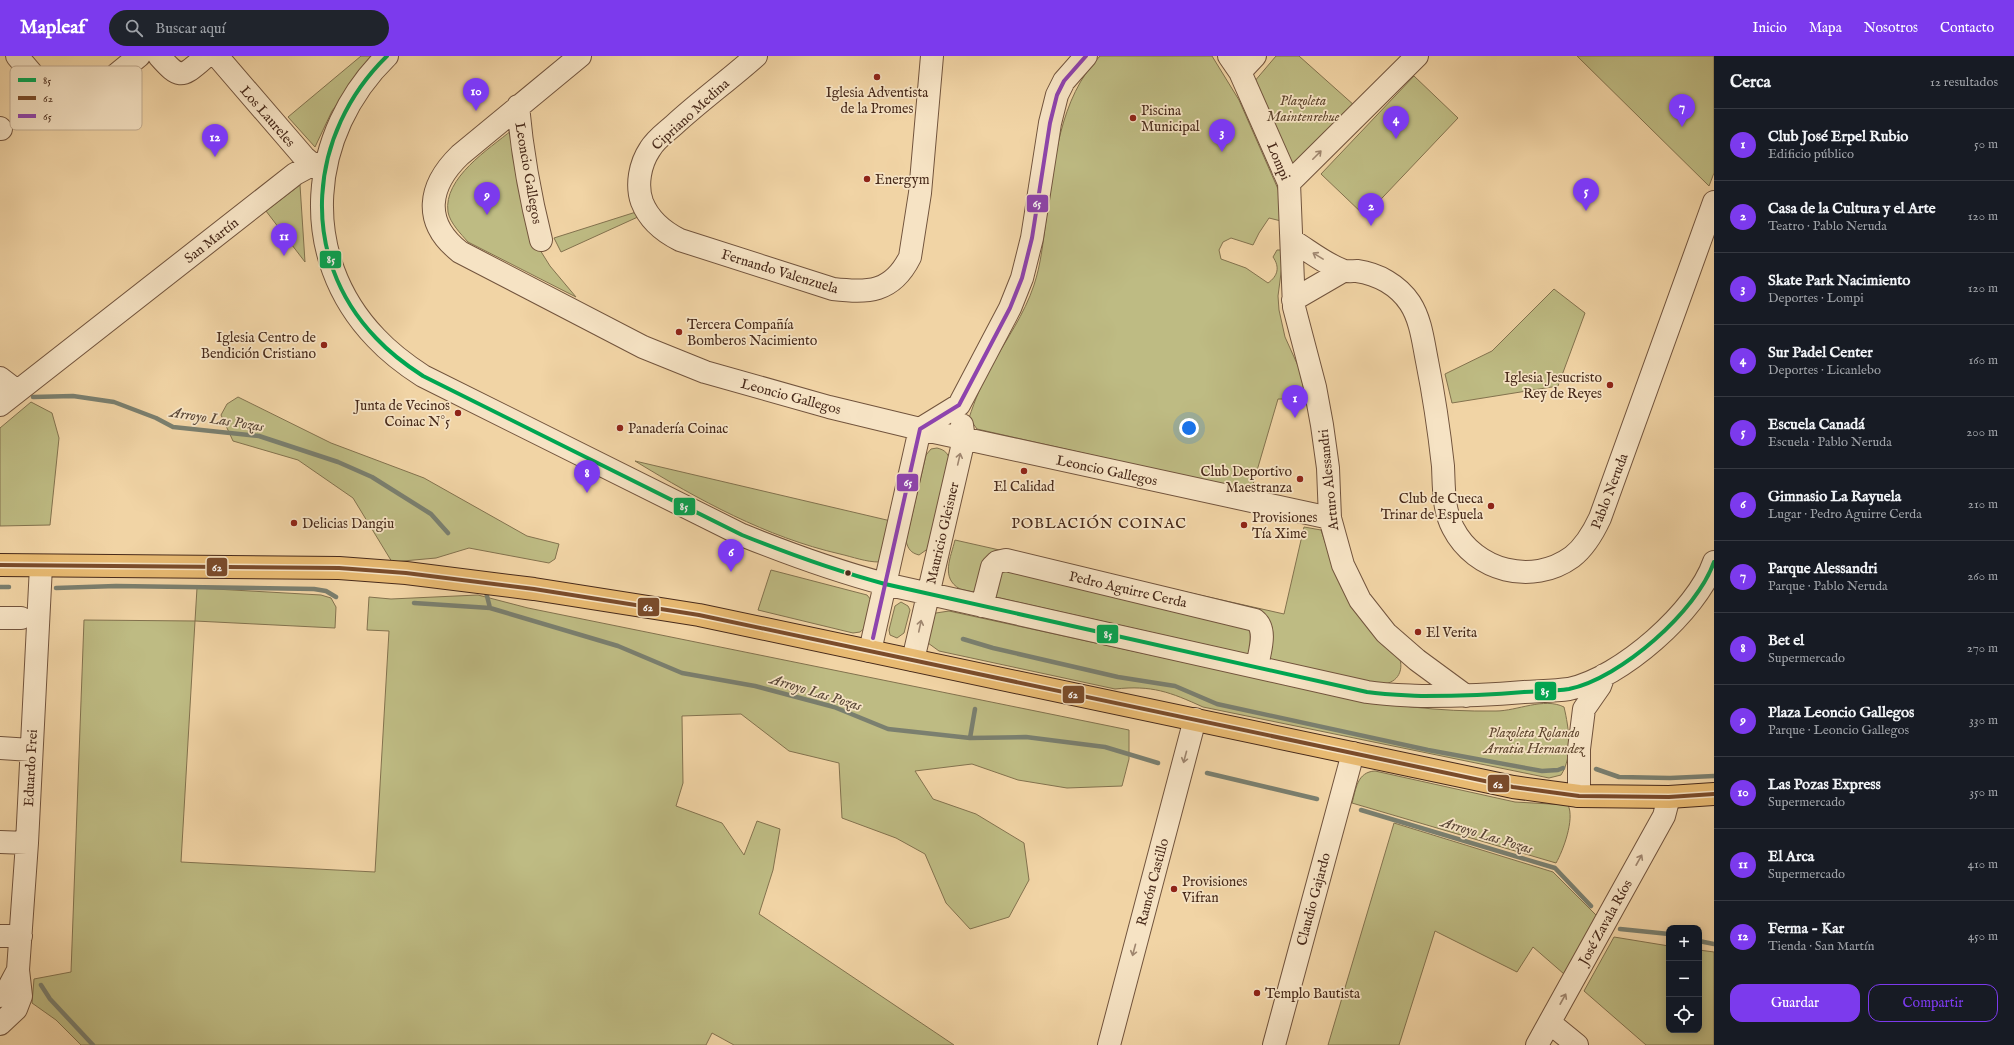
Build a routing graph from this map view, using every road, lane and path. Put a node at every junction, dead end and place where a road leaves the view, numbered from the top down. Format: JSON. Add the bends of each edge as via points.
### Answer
{"nodes":[{"id":1,"x":17,"y":56,"type":"edge"},
{"id":2,"x":139,"y":56,"type":"edge"},
{"id":3,"x":159,"y":56,"type":"edge"},
{"id":4,"x":207,"y":56,"type":"edge"},
{"id":5,"x":217,"y":56,"type":"edge"},
{"id":6,"x":387,"y":56,"type":"edge"},
{"id":7,"x":580,"y":56,"type":"edge"},
{"id":8,"x":756,"y":56,"type":"edge"},
{"id":9,"x":932,"y":56,"type":"edge"},
{"id":10,"x":1086,"y":56,"type":"edge"},
{"id":11,"x":1255,"y":56,"type":"edge"},
{"id":12,"x":1417,"y":56,"type":"edge"},
{"id":13,"x":1234,"y":64,"type":"edge"},
{"id":14,"x":26,"y":66,"type":"edge"},
{"id":15,"x":127,"y":66,"type":"edge"},
{"id":16,"x":518,"y":106,"type":"junction"},
{"id":17,"x":325,"y":166,"type":"junction"},
{"id":18,"x":1289,"y":183,"type":"junction"},
{"id":19,"x":1714,"y":202,"type":"edge"},
{"id":20,"x":644,"y":204,"type":"joint"},
{"id":21,"x":541,"y":240,"type":"dead end"},
{"id":22,"x":1293,"y":240,"type":"junction"},
{"id":23,"x":1343,"y":271,"type":"junction"},
{"id":24,"x":1293,"y":300,"type":"junction"},
{"id":25,"x":0,"y":378,"type":"edge"},
{"id":26,"x":18,"y":391,"type":"junction"},
{"id":27,"x":0,"y":405,"type":"edge"},
{"id":28,"x":959,"y":405,"type":"junction"},
{"id":29,"x":920,"y":429,"type":"junction"},
{"id":30,"x":964,"y":438,"type":"junction"},
{"id":31,"x":1330,"y":518,"type":"junction"},
{"id":32,"x":1714,"y":562,"type":"edge"},
{"id":33,"x":0,"y":565,"type":"edge"},
{"id":34,"x":40,"y":566,"type":"junction"},
{"id":35,"x":885,"y":584,"type":"junction"},
{"id":36,"x":927,"y":593,"type":"junction"},
{"id":37,"x":982,"y":606,"type":"junction"},
{"id":38,"x":870,"y":651,"type":"junction"},
{"id":39,"x":913,"y":660,"type":"junction"},
{"id":40,"x":1417,"y":660,"type":"junction"},
{"id":41,"x":1256,"y":667,"type":"junction"},
{"id":42,"x":1604,"y":675,"type":"junction"},
{"id":43,"x":1570,"y":688,"type":"junction"},
{"id":44,"x":1417,"y":696,"type":"junction"},
{"id":45,"x":1466,"y":696,"type":"junction"},
{"id":46,"x":1584,"y":709,"type":"junction"},
{"id":47,"x":1194,"y":719,"type":"junction"},
{"id":48,"x":0,"y":748,"type":"edge"},
{"id":49,"x":31,"y":750,"type":"junction"},
{"id":50,"x":1353,"y":754,"type":"junction"},
{"id":51,"x":1714,"y":794,"type":"edge"},
{"id":52,"x":1579,"y":796,"type":"junction"},
{"id":53,"x":1669,"y":797,"type":"junction"},
{"id":54,"x":0,"y":842,"type":"edge"},
{"id":55,"x":26,"y":843,"type":"junction"},
{"id":56,"x":10,"y":936,"type":"edge"},
{"id":57,"x":18,"y":970,"type":"junction"},
{"id":58,"x":0,"y":996,"type":"edge"},
{"id":59,"x":1550,"y":1023,"type":"junction"},
{"id":60,"x":0,"y":1024,"type":"edge"},
{"id":61,"x":1109,"y":1045,"type":"edge"},
{"id":62,"x":1274,"y":1045,"type":"edge"},
{"id":63,"x":1537,"y":1045,"type":"edge"},
{"id":64,"x":1577,"y":1045,"type":"edge"}],
"edges":[{"from":1,"to":14,"type":"street"},
{"from":2,"to":15,"type":"street"},
{"from":3,"to":4,"type":"street","via":[[177,74],[186,73]]},
{"from":5,"to":17,"type":"street","name":"Los Laureles","via":[[304,157],[311,163]]},
{"from":6,"to":17,"type":"street","via":[[347,106]]},
{"from":7,"to":16,"type":"street","name":"Leoncio Gallegos"},
{"from":8,"to":20,"type":"street","name":"Cipriano Medina","via":[[649,149],[641,168],[640,178]]},
{"from":9,"to":20,"type":"street","name":"Fernando Valenzuela","via":[[920,193],[912,247],[905,267],[883,286],[859,292],[833,289],[680,240],[660,228],[652,220]]},
{"from":10,"to":28,"type":"street","via":[[1064,81],[1057,95],[1050,123],[1032,238],[1022,278],[1010,308]]},
{"from":11,"to":13,"type":"street"},
{"from":18,"to":12,"type":"street","one_way":true},
{"from":13,"to":18,"type":"street","name":"Lompi"},
{"from":16,"to":21,"type":"street","name":"Leoncio Gallegos","via":[[532,206]]},
{"from":16,"to":29,"type":"street","name":"Leoncio Gallegos","via":[[460,155],[445,170],[440,180],[434,200],[434,211],[440,230],[452,246],[518,284],[643,347],[698,369],[829,407]]},
{"from":17,"to":26,"type":"street","name":"San Martín","via":[[308,167],[295,174]]},
{"from":17,"to":35,"type":"street","via":[[322,216],[333,269],[362,323],[406,365],[423,376],[742,535],[792,555]]},
{"from":18,"to":22,"type":"street","name":"Lompi"},
{"from":19,"to":23,"type":"street","name":"Pablo Neruda","via":[[1596,528],[1581,549],[1548,569],[1510,571],[1486,563],[1458,538],[1447,515],[1439,420],[1416,314],[1401,292],[1386,281],[1368,274]]},
{"from":23,"to":22,"type":"street","name":"Pablo Neruda","one_way":true},
{"from":22,"to":24,"type":"street","name":"Lompi"},
{"from":23,"to":24,"type":"street"},
{"from":24,"to":31,"type":"street","name":"Arturo Alessandri","via":[[1322,425],[1328,468]]},
{"from":25,"to":26,"type":"street"},
{"from":26,"to":27,"type":"street","name":"San Martín"},
{"from":28,"to":29,"type":"street"},
{"from":28,"to":30,"type":"street","name":"Mauricio Gleisner"},
{"from":29,"to":30,"type":"street","name":"Leoncio Gallegos"},
{"from":29,"to":35,"type":"street"},
{"from":30,"to":31,"type":"street","name":"Leoncio Gallegos"},
{"from":36,"to":30,"type":"street","name":"Mauricio Gleisner","one_way":true},
{"from":31,"to":40,"type":"street","name":"Arturo Alessandri","via":[[1343,566],[1360,600],[1386,633]]},
{"from":32,"to":42,"type":"street","via":[[1700,589],[1671,624],[1637,654]]},
{"from":33,"to":34,"type":"highway"},
{"from":34,"to":38,"type":"highway","via":[[339,568],[406,573],[534,588],[699,614]]},
{"from":34,"to":49,"type":"street","name":"Eduardo Frei"},
{"from":35,"to":36,"type":"street"},
{"from":35,"to":38,"type":"street"},
{"from":36,"to":37,"type":"street"},
{"from":39,"to":36,"type":"street","name":"Mauricio Gleisner","one_way":true},
{"from":37,"to":41,"type":"street"},
{"from":37,"to":41,"type":"street","name":"Pedro Aguirre Cerda","via":[[992,567],[997,562],[1006,560],[1255,620],[1262,632]]},
{"from":38,"to":39,"type":"highway"},
{"from":39,"to":47,"type":"highway"},
{"from":40,"to":44,"type":"street"},
{"from":40,"to":45,"type":"street","name":"Arturo Alessandri"},
{"from":41,"to":44,"type":"street","via":[[1385,695]]},
{"from":42,"to":43,"type":"street"},
{"from":42,"to":46,"type":"street","via":[[1600,686]]},
{"from":43,"to":45,"type":"street"},
{"from":43,"to":46,"type":"street"},
{"from":44,"to":45,"type":"street"},
{"from":46,"to":52,"type":"street","via":[[1579,749]]},
{"from":47,"to":50,"type":"highway"},
{"from":47,"to":61,"type":"street","name":"Ramón Castillo","one_way":true},
{"from":48,"to":49,"type":"street"},
{"from":49,"to":55,"type":"street","name":"Eduardo Frei"},
{"from":50,"to":52,"type":"highway","via":[[1513,787]]},
{"from":50,"to":62,"type":"street","name":"Claudio Gajardo"},
{"from":51,"to":53,"type":"highway"},
{"from":52,"to":53,"type":"highway"},
{"from":59,"to":53,"type":"street","name":"José Zavala Ríos","one_way":true,"via":[[1664,816]]},
{"from":54,"to":55,"type":"street"},
{"from":55,"to":56,"type":"street","name":"Eduardo Frei"},
{"from":56,"to":57,"type":"street","name":"Eduardo Frei"},
{"from":57,"to":58,"type":"street","via":[[9,987]]},
{"from":57,"to":60,"type":"street","via":[[21,996],[19,1002],[16,1009]]},
{"from":59,"to":63,"type":"street","name":"José Zavala Ríos"},
{"from":59,"to":64,"type":"street"}]}
